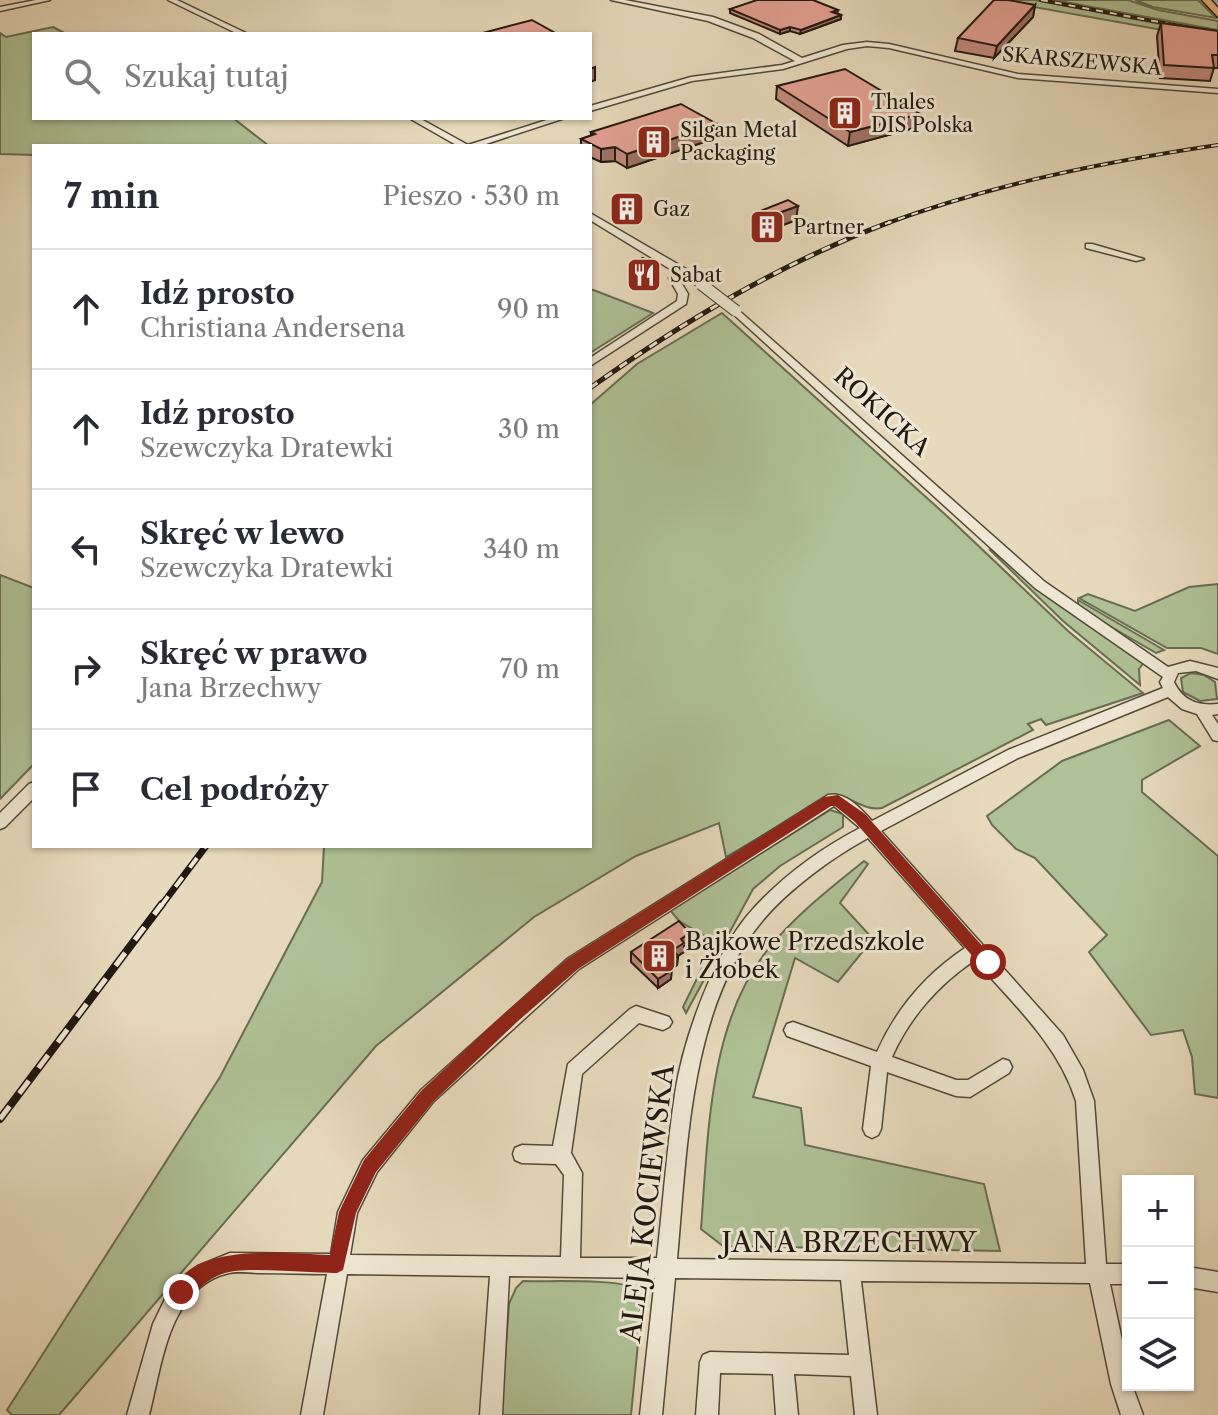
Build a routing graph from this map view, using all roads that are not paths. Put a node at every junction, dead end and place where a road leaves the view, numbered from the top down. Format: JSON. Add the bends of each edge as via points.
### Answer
{"nodes":[{"id":1,"x":47,"y":0,"type":"edge"},
{"id":2,"x":171,"y":0,"type":"edge"},
{"id":3,"x":614,"y":0,"type":"edge"},
{"id":4,"x":1207,"y":1,"type":"edge"},
{"id":5,"x":0,"y":9,"type":"edge"},
{"id":6,"x":1218,"y":14,"type":"edge"},
{"id":7,"x":240,"y":32,"type":"edge"},
{"id":8,"x":803,"y":62,"type":"junction"},
{"id":9,"x":1218,"y":91,"type":"edge"},
{"id":10,"x":592,"y":108,"type":"edge"},
{"id":11,"x":417,"y":120,"type":"edge"},
{"id":12,"x":555,"y":120,"type":"edge"},
{"id":13,"x":460,"y":144,"type":"edge"},
{"id":14,"x":477,"y":144,"type":"edge"},
{"id":15,"x":592,"y":217,"type":"edge"},
{"id":16,"x":1089,"y":246,"type":"dead end"},
{"id":17,"x":1139,"y":259,"type":"dead end"},
{"id":18,"x":683,"y":271,"type":"junction"},
{"id":19,"x":592,"y":362,"type":"edge"},
{"id":20,"x":1174,"y":671,"type":"junction"},
{"id":21,"x":1218,"y":674,"type":"edge"},
{"id":22,"x":1175,"y":696,"type":"junction"},
{"id":23,"x":1211,"y":709,"type":"edge"},
{"id":24,"x":1218,"y":727,"type":"edge"},
{"id":25,"x":1218,"y":736,"type":"edge"},
{"id":26,"x":32,"y":790,"type":"edge"},
{"id":27,"x":0,"y":823,"type":"edge"},
{"id":28,"x":870,"y":829,"type":"junction"},
{"id":29,"x":976,"y":950,"type":"junction"},
{"id":30,"x":663,"y":1022,"type":"dead end"},
{"id":31,"x":793,"y":1030,"type":"dead end"},
{"id":32,"x":882,"y":1061,"type":"junction"},
{"id":33,"x":1003,"y":1067,"type":"dead end"},
{"id":34,"x":872,"y":1129,"type":"dead end"},
{"id":35,"x":522,"y":1154,"type":"dead end"},
{"id":36,"x":561,"y":1155,"type":"junction"},
{"id":37,"x":337,"y":1264,"type":"junction"},
{"id":38,"x":500,"y":1267,"type":"junction"},
{"id":39,"x":570,"y":1267,"type":"junction"},
{"id":40,"x":666,"y":1267,"type":"junction"},
{"id":41,"x":850,"y":1269,"type":"junction"},
{"id":42,"x":1098,"y":1272,"type":"junction"},
{"id":43,"x":1122,"y":1274,"type":"edge"},
{"id":44,"x":1194,"y":1278,"type":"edge"},
{"id":45,"x":1218,"y":1282,"type":"edge"},
{"id":46,"x":783,"y":1364,"type":"junction"},
{"id":47,"x":861,"y":1366,"type":"junction"},
{"id":48,"x":138,"y":1415,"type":"edge"},
{"id":49,"x":312,"y":1415,"type":"edge"},
{"id":50,"x":491,"y":1415,"type":"edge"},
{"id":51,"x":651,"y":1415,"type":"edge"},
{"id":52,"x":707,"y":1415,"type":"edge"},
{"id":53,"x":787,"y":1415,"type":"edge"},
{"id":54,"x":866,"y":1415,"type":"edge"},
{"id":55,"x":1132,"y":1415,"type":"edge"}],
"edges":[{"from":1,"to":5,"type":"street"},
{"from":2,"to":7,"type":"street"},
{"from":3,"to":8,"type":"street","via":[[710,19]]},
{"from":4,"to":6,"type":"main road"},
{"from":8,"to":9,"type":"street","name":"SKARSZEWSKA","via":[[846,47],[877,45],[1018,76]]},
{"from":8,"to":10,"type":"street","name":"SKARSZEWSKA","via":[[691,79]]},
{"from":11,"to":13,"type":"street"},
{"from":12,"to":14,"type":"street"},
{"from":15,"to":18,"type":"street","name":"ROKICKA"},
{"from":16,"to":17,"type":"street"},
{"from":18,"to":19,"type":"street","via":[[674,278],[682,302]]},
{"from":18,"to":20,"type":"street","name":"ROKICKA","bridge":true,"via":[[736,311],[1040,585]]},
{"from":20,"to":21,"type":"street","via":[[1197,666]]},
{"from":20,"to":22,"type":"street","via":[[1167,682]]},
{"from":22,"to":23,"type":"street"},
{"from":22,"to":28,"type":"street","name":"ALEJA KOCIEWSKA","via":[[1013,754]]},
{"from":23,"to":24,"type":"street"},
{"from":23,"to":25,"type":"street"},
{"from":26,"to":27,"type":"street"},
{"from":28,"to":29,"type":"street"},
{"from":28,"to":37,"type":"street","via":[[843,803],[829,801],[573,964],[438,1086],[395,1133],[354,1197]]},
{"from":28,"to":40,"type":"street","name":"ALEJA KOCIEWSKA","via":[[775,897],[757,915],[720,976],[697,1033],[684,1091]]},
{"from":29,"to":32,"type":"street","via":[[918,998]]},
{"from":29,"to":42,"type":"street","via":[[1061,1046],[1081,1088]]},
{"from":30,"to":36,"type":"street","via":[[636,1014],[574,1070]]},
{"from":31,"to":32,"type":"street"},
{"from":32,"to":33,"type":"street","via":[[970,1089]]},
{"from":32,"to":34,"type":"street"},
{"from":35,"to":36,"type":"street"},
{"from":36,"to":39,"type":"street","via":[[573,1173]]},
{"from":37,"to":38,"type":"street","name":"JANA BRZECHWY"},
{"from":37,"to":48,"type":"street","name":"JANA BRZECHWY","via":[[230,1263],[196,1276],[168,1309]]},
{"from":37,"to":49,"type":"street"},
{"from":38,"to":39,"type":"street","name":"JANA BRZECHWY"},
{"from":38,"to":50,"type":"street"},
{"from":39,"to":40,"type":"street","name":"JANA BRZECHWY"},
{"from":40,"to":41,"type":"street","name":"JANA BRZECHWY"},
{"from":40,"to":51,"type":"street","name":"ALEJA KOCIEWSKA"},
{"from":41,"to":42,"type":"street","name":"JANA BRZECHWY"},
{"from":41,"to":47,"type":"street"},
{"from":42,"to":43,"type":"street","name":"JANA BRZECHWY"},
{"from":42,"to":55,"type":"street"},
{"from":44,"to":45,"type":"street"},
{"from":46,"to":47,"type":"street"},
{"from":46,"to":52,"type":"street","via":[[710,1362]]},
{"from":46,"to":53,"type":"street"},
{"from":47,"to":54,"type":"street"}]}
